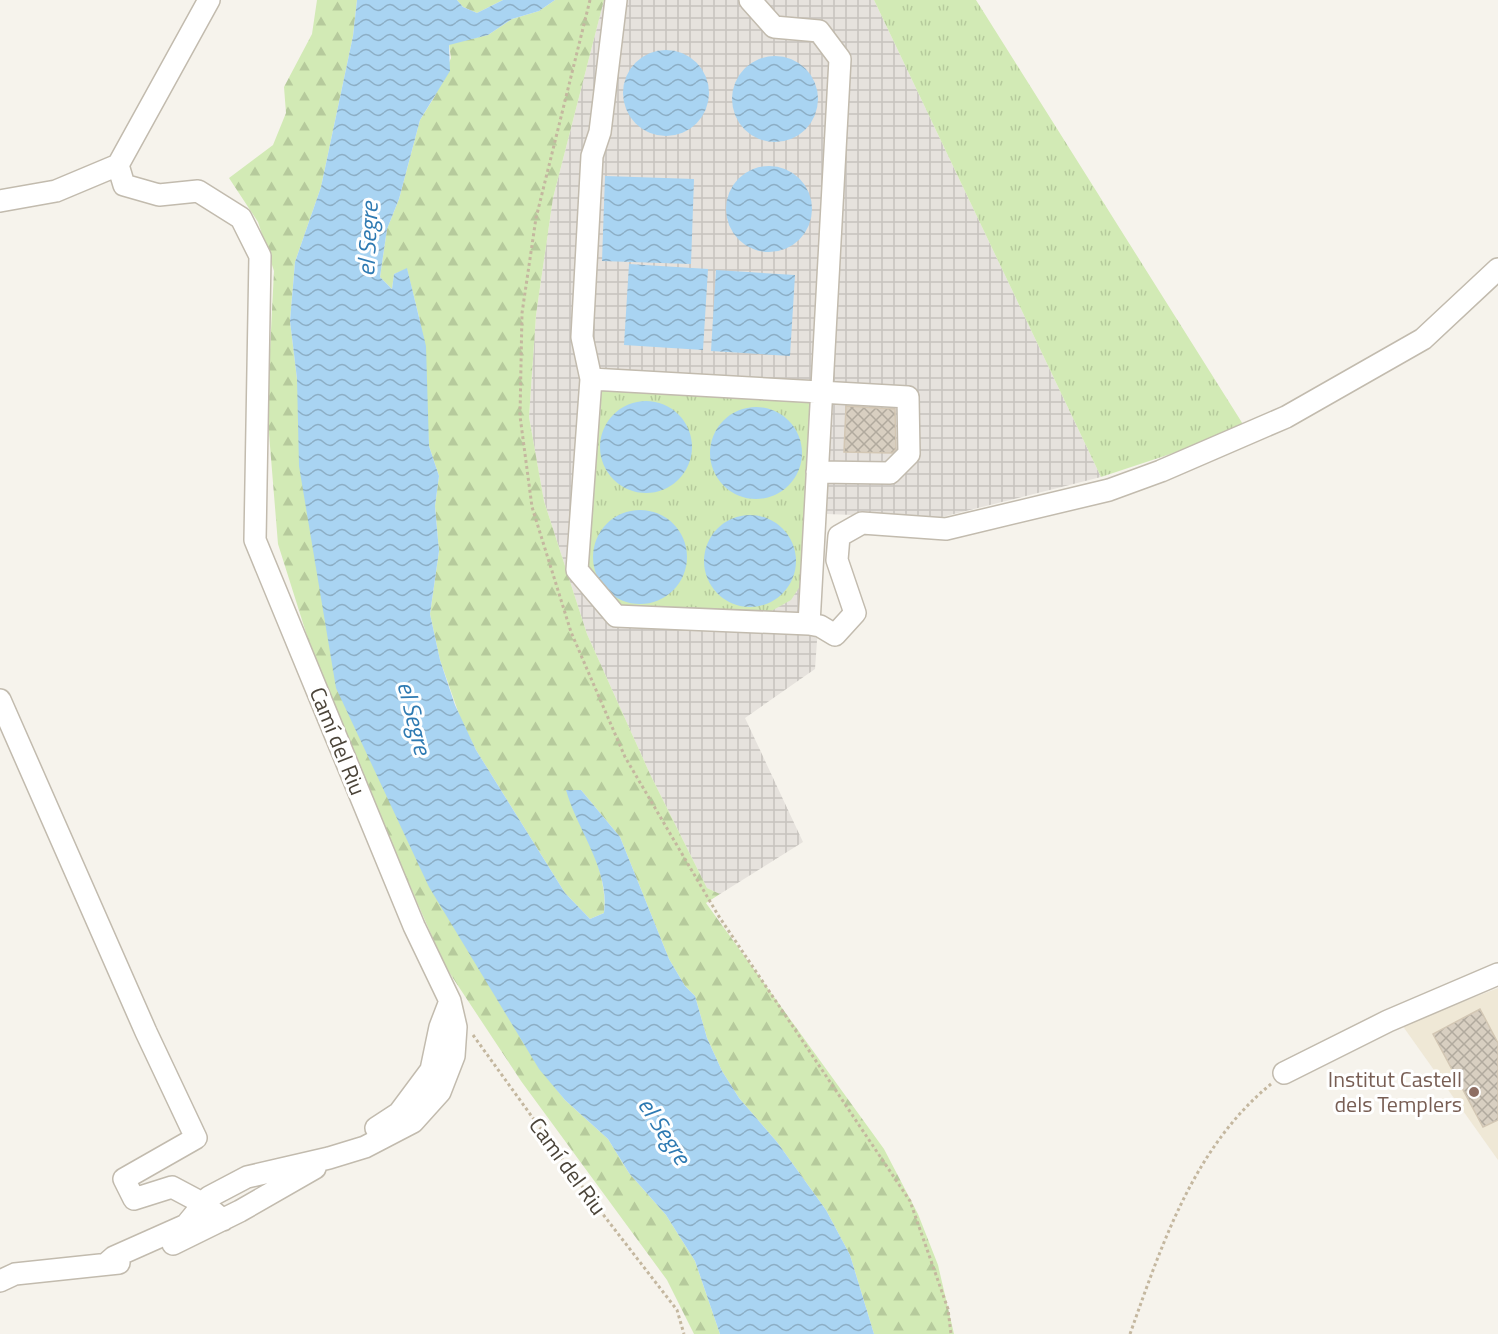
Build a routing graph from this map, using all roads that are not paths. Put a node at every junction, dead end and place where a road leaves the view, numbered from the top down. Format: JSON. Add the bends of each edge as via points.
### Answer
{"nodes":[{"id":1,"x":209,"y":0,"type":"edge"},
{"id":2,"x":616,"y":0,"type":"edge"},
{"id":3,"x":750,"y":0,"type":"edge"},
{"id":4,"x":118,"y":165,"type":"junction"},
{"id":5,"x":0,"y":201,"type":"edge"},
{"id":6,"x":1498,"y":268,"type":"edge"},
{"id":7,"x":591,"y":379,"type":"junction"},
{"id":8,"x":822,"y":392,"type":"junction"},
{"id":9,"x":817,"y":472,"type":"junction"},
{"id":10,"x":814,"y":625,"type":"junction"},
{"id":11,"x":0,"y":700,"type":"edge"},
{"id":12,"x":1498,"y":974,"type":"edge"},
{"id":13,"x":1284,"y":1074,"type":"road end"},
{"id":14,"x":329,"y":1158,"type":"junction"},
{"id":15,"x":204,"y":1204,"type":"junction"},
{"id":16,"x":223,"y":1220,"type":"junction"},
{"id":17,"x":106,"y":1264,"type":"junction"},
{"id":18,"x":0,"y":1281,"type":"edge"}],
"edges":[{"from":1,"to":4,"type":"street"},
{"from":2,"to":7,"type":"street","via":[[600,132],[592,156],[582,337]]},
{"from":3,"to":8,"type":"street","via":[[774,27],[819,32],[840,59]]},
{"from":4,"to":5,"type":"street","via":[[56,191]]},
{"from":4,"to":14,"type":"street","name":"Camí del Riu","via":[[124,185],[159,195],[198,191],[241,218],[260,256],[255,540],[414,926],[450,1001],[431,1070],[399,1113]]},
{"from":6,"to":10,"type":"street","via":[[1423,339],[1287,417],[1161,471],[1109,490],[946,529],[862,523],[839,536],[837,560],[855,613],[835,635]]},
{"from":7,"to":8,"type":"street"},
{"from":7,"to":10,"type":"street","via":[[577,570],[616,616]]},
{"from":8,"to":9,"type":"street"},
{"from":8,"to":9,"type":"street","via":[[908,397],[909,454],[890,473]]},
{"from":9,"to":10,"type":"street"},
{"from":11,"to":15,"type":"street","via":[[196,1138],[124,1179],[134,1199],[172,1187]]},
{"from":12,"to":13,"type":"street","via":[[1388,1021]]},
{"from":14,"to":15,"type":"street","via":[[247,1177],[209,1197]]},
{"from":14,"to":16,"type":"street"},
{"from":15,"to":16,"type":"street"},
{"from":15,"to":17,"type":"street","via":[[186,1225]]},
{"from":16,"to":17,"type":"street","via":[[130,1263]]},
{"from":17,"to":18,"type":"street","via":[[15,1274]]}]}
